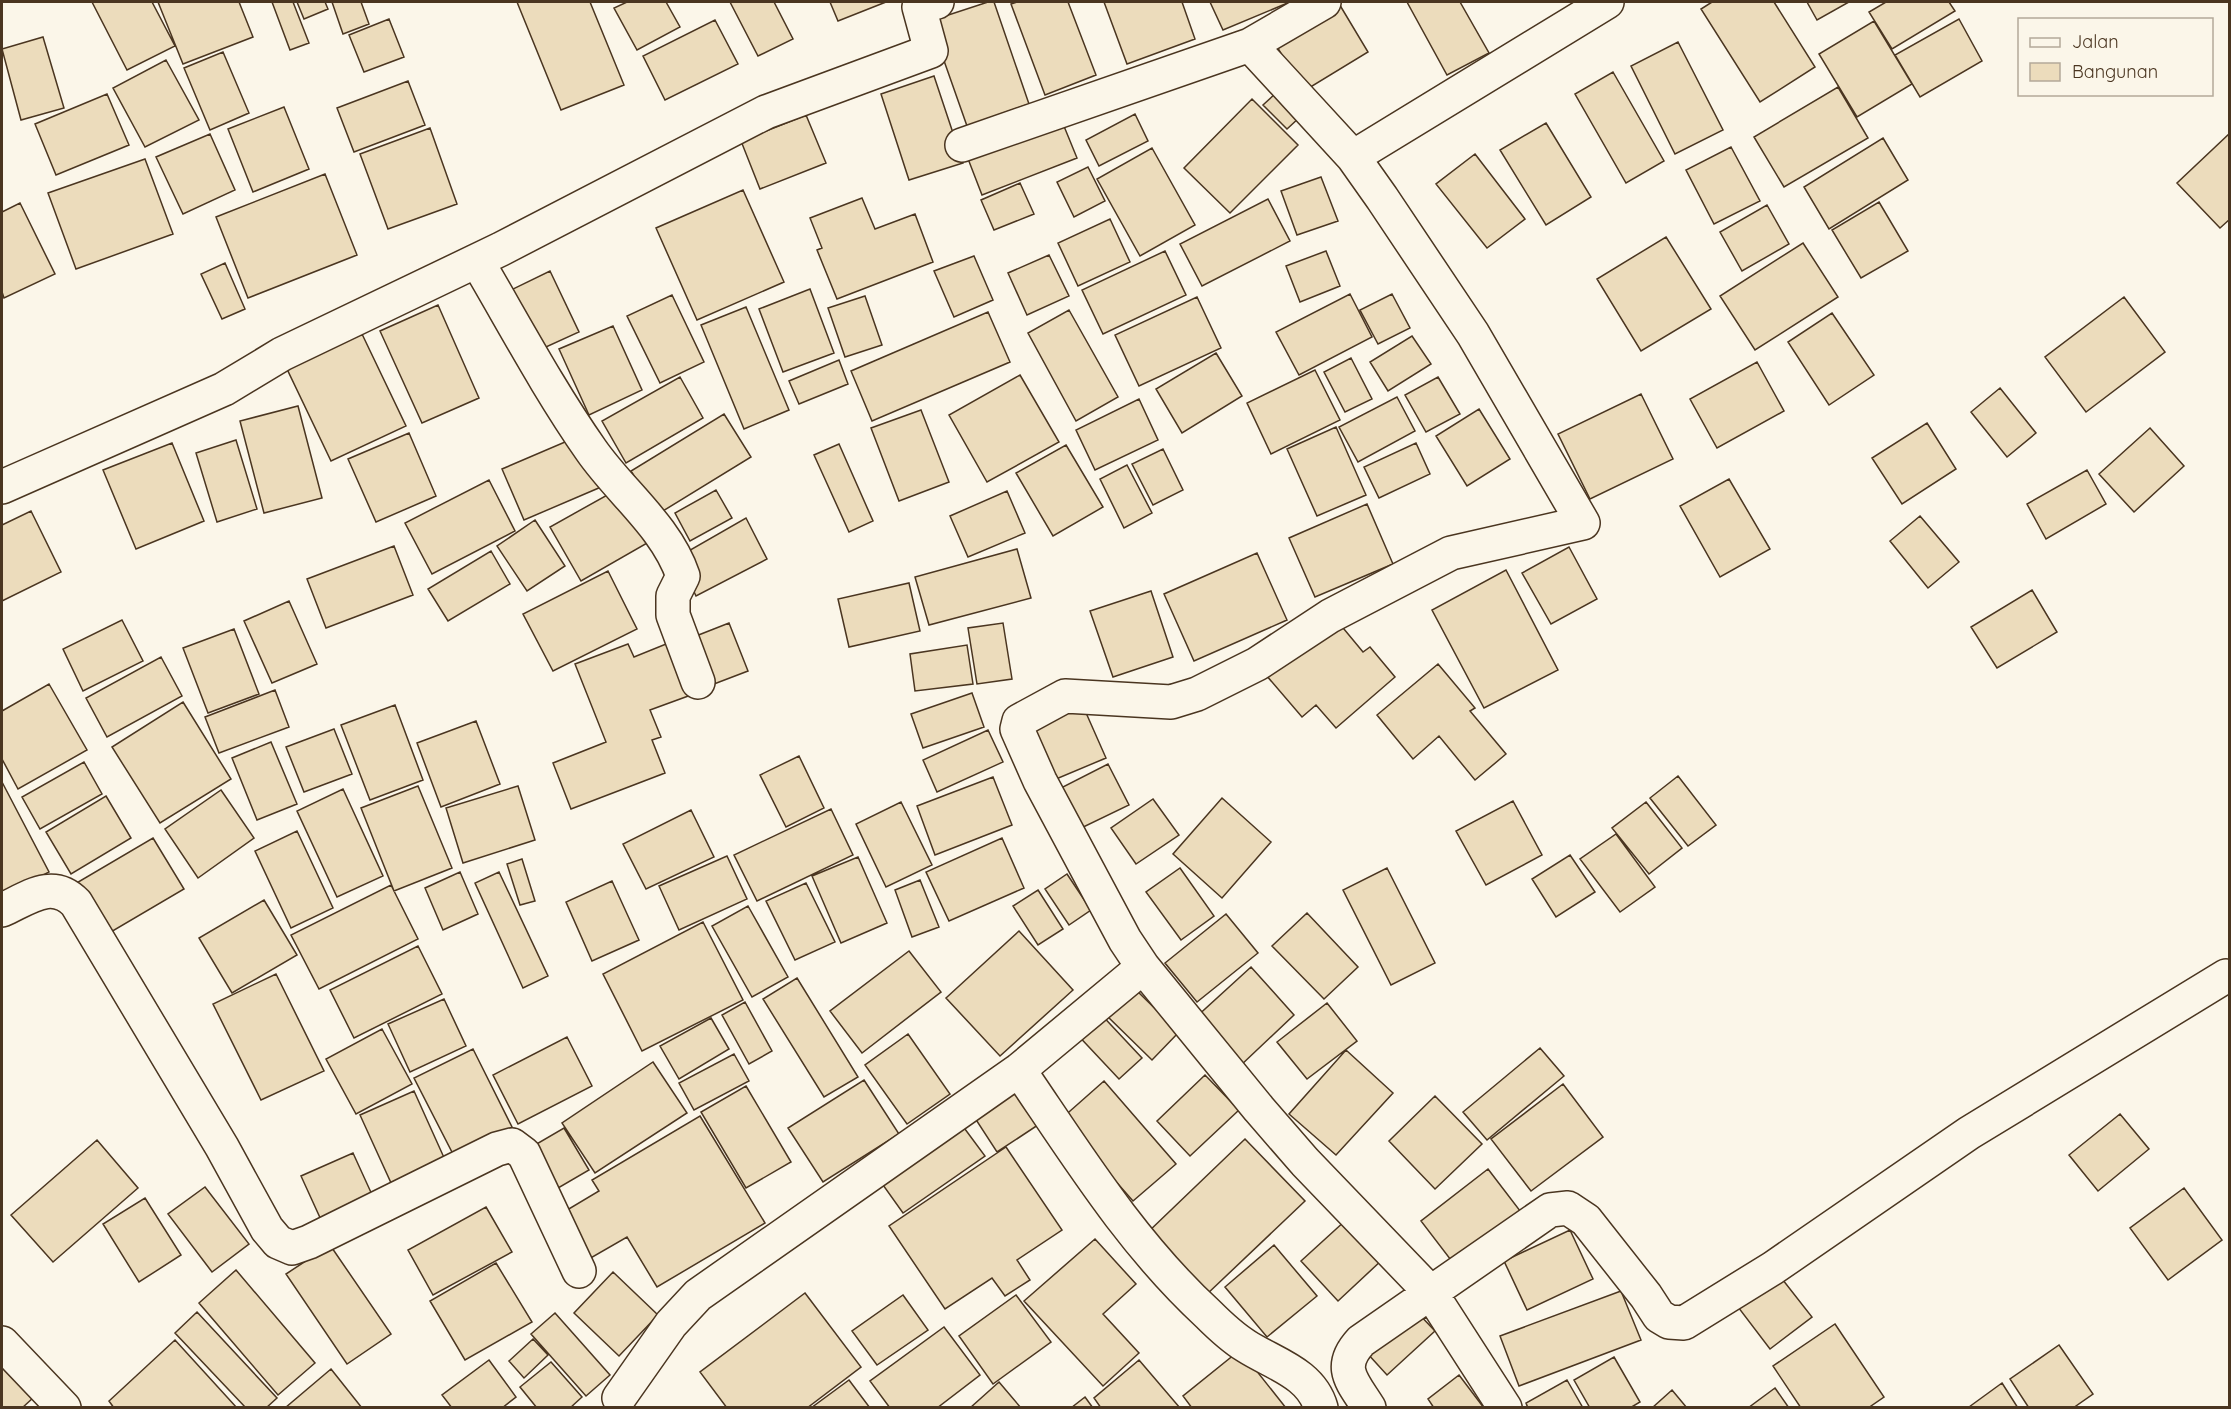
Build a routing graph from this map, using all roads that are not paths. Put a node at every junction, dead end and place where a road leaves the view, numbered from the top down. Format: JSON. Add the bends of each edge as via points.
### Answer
{"nodes":[{"id":1,"x":1324,"y":2,"type":"edge"},
{"id":2,"x":1607,"y":2,"type":"edge"},
{"id":3,"x":928,"y":4,"type":"edge"},
{"id":4,"x":1250,"y":45,"type":"junction"},
{"id":5,"x":962,"y":145,"type":"dead end"},
{"id":6,"x":1353,"y":158,"type":"junction"},
{"id":7,"x":477,"y":261,"type":"junction"},
{"id":8,"x":2,"y":487,"type":"edge"},
{"id":9,"x":698,"y":682,"type":"dead end"},
{"id":10,"x":2,"y":910,"type":"edge"},
{"id":11,"x":1143,"y":967,"type":"junction"},
{"id":12,"x":2226,"y":976,"type":"dead end"},
{"id":13,"x":1019,"y":1070,"type":"junction"},
{"id":14,"x":579,"y":1271,"type":"dead end"},
{"id":15,"x":1431,"y":1293,"type":"junction"},
{"id":16,"x":2,"y":1343,"type":"edge"},
{"id":17,"x":619,"y":1398,"type":"dead end"},
{"id":18,"x":64,"y":1407,"type":"edge"},
{"id":19,"x":1321,"y":1407,"type":"edge"},
{"id":20,"x":1369,"y":1407,"type":"edge"},
{"id":21,"x":1505,"y":1407,"type":"edge"}],
"edges":[{"from":1,"to":4,"type":"street"},
{"from":2,"to":6,"type":"street"},
{"from":3,"to":7,"type":"street","via":[[931,51],[766,112]]},
{"from":4,"to":5,"type":"street"},
{"from":4,"to":6,"type":"street"},
{"from":6,"to":11,"type":"street","via":[[1473,334],[1582,523],[1451,553],[1330,616],[1257,664],[1197,694],[1171,702],[1065,696],[1019,721],[1017,729],[1040,781]]},
{"from":7,"to":8,"type":"street","via":[[282,354],[224,389]]},
{"from":7,"to":9,"type":"street","via":[[592,453],[643,511],[679,564],[683,576],[673,596],[673,615]]},
{"from":10,"to":14,"type":"street","via":[[41,892],[56,890],[76,903],[278,1242],[292,1248],[309,1242],[512,1145],[524,1154]]},
{"from":11,"to":13,"type":"street"},
{"from":11,"to":15,"type":"street","via":[[1305,1162]]},
{"from":12,"to":15,"type":"street","via":[[1969,1133],[1773,1268],[1684,1323],[1669,1322],[1659,1316],[1586,1220],[1568,1208],[1550,1210],[1533,1220]]},
{"from":13,"to":17,"type":"street","via":[[698,1295],[671,1324]]},
{"from":13,"to":19,"type":"street","via":[[1103,1196],[1138,1241],[1207,1314],[1244,1345],[1299,1374],[1317,1395]]},
{"from":15,"to":20,"type":"street","via":[[1361,1341],[1347,1360],[1347,1373]]},
{"from":15,"to":21,"type":"street"},
{"from":16,"to":18,"type":"street"}]}
